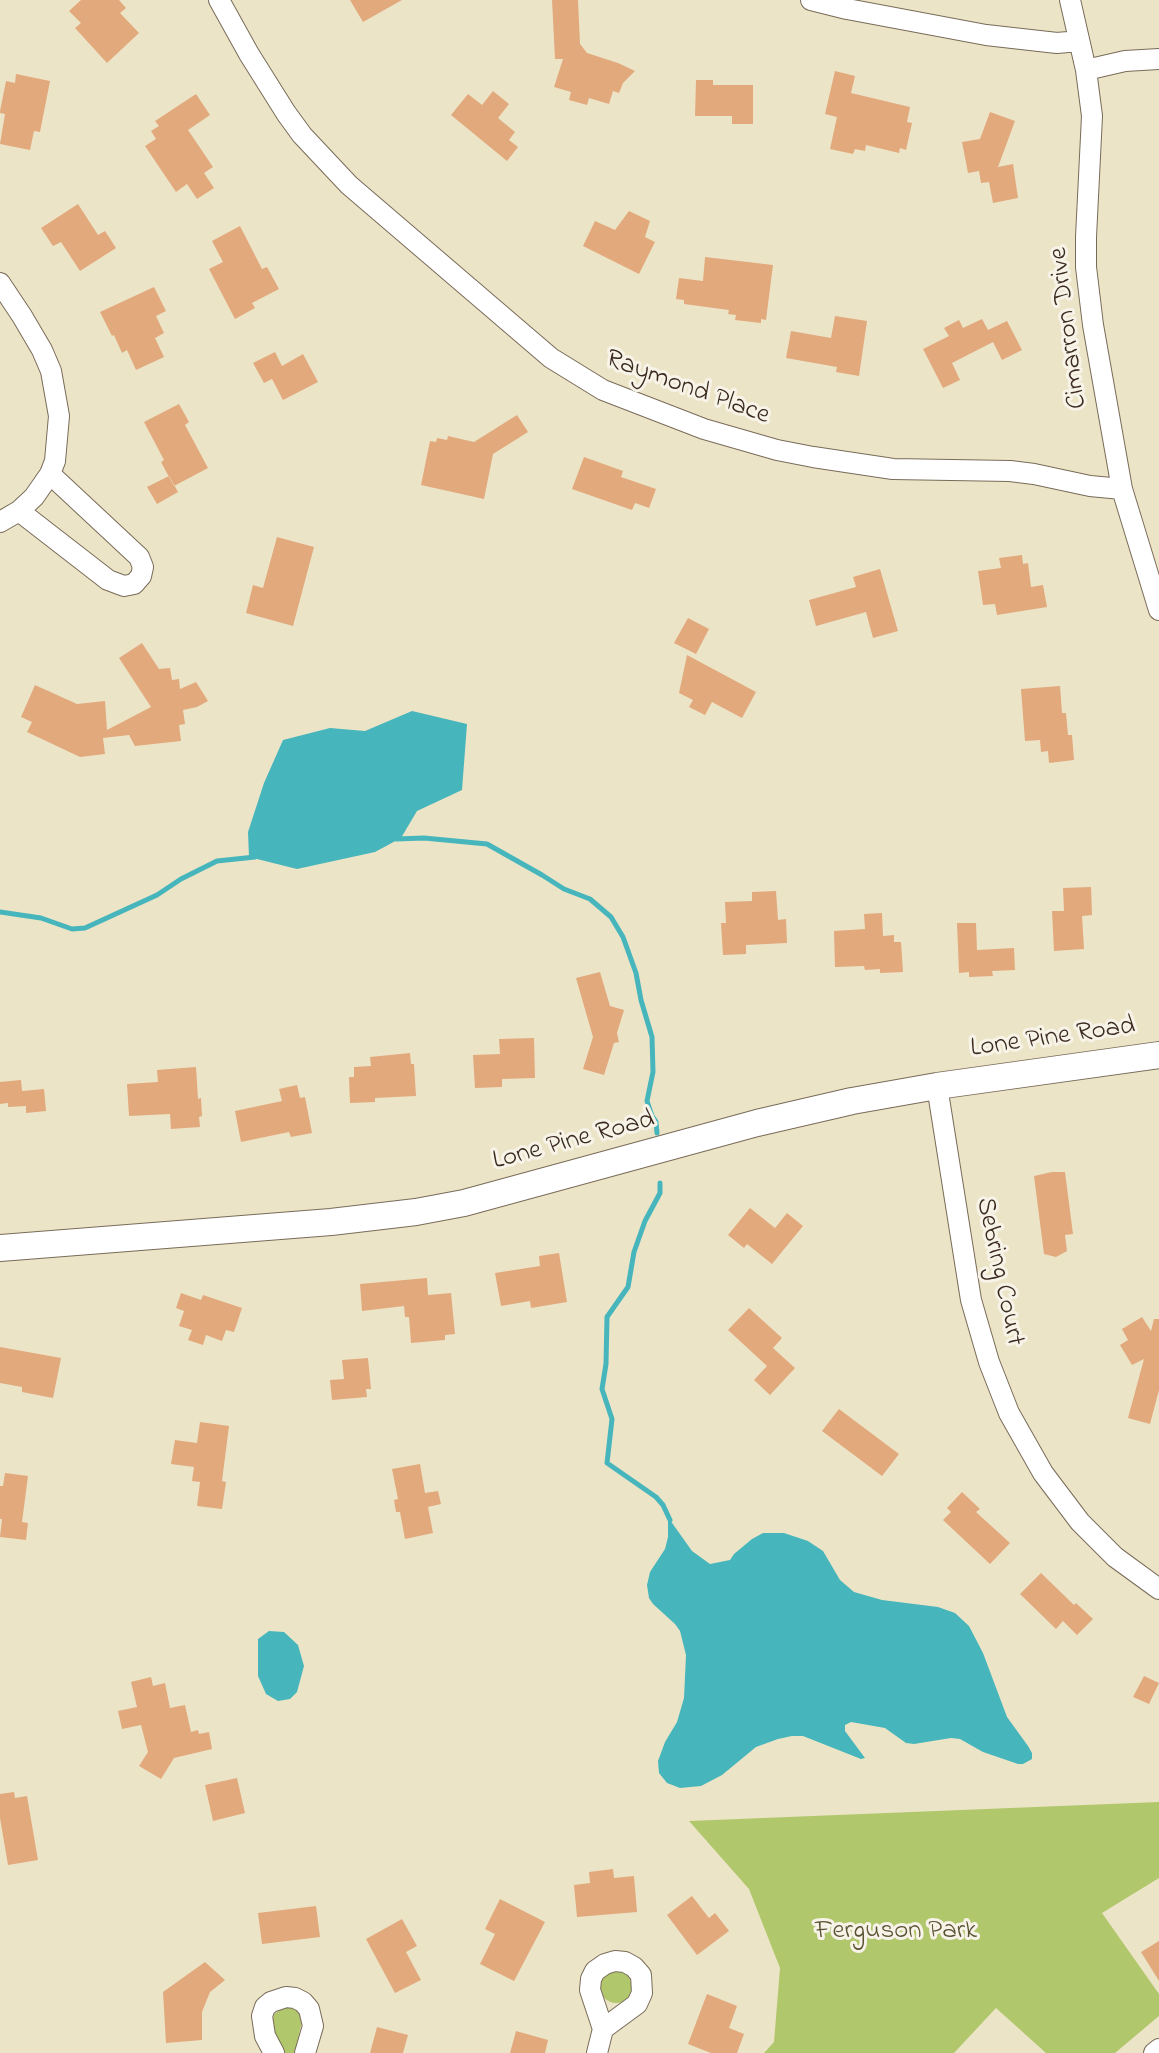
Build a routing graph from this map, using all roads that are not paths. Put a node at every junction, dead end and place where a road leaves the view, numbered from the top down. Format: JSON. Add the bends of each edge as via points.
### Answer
{"nodes":[{"id":1,"x":219,"y":0,"type":"edge"},
{"id":2,"x":812,"y":0,"type":"edge"},
{"id":3,"x":1070,"y":0,"type":"edge"},
{"id":4,"x":1079,"y":41,"type":"junction"},
{"id":5,"x":1159,"y":59,"type":"edge"},
{"id":6,"x":1086,"y":70,"type":"junction"},
{"id":7,"x":0,"y":283,"type":"edge"},
{"id":8,"x":50,"y":474,"type":"junction"},
{"id":9,"x":1122,"y":489,"type":"junction"},
{"id":10,"x":19,"y":511,"type":"junction"},
{"id":11,"x":0,"y":522,"type":"edge"},
{"id":12,"x":1159,"y":610,"type":"edge"},
{"id":13,"x":1159,"y":1055,"type":"edge"},
{"id":14,"x":938,"y":1086,"type":"junction"},
{"id":15,"x":0,"y":1248,"type":"edge"},
{"id":16,"x":1159,"y":1589,"type":"edge"},
{"id":17,"x":603,"y":2029,"type":"dead end"},
{"id":18,"x":1159,"y":2049,"type":"edge"},
{"id":19,"x":274,"y":2053,"type":"edge"},
{"id":20,"x":305,"y":2053,"type":"edge"},
{"id":21,"x":597,"y":2053,"type":"edge"},
{"id":22,"x":1154,"y":2053,"type":"edge"}],
"edges":[{"from":1,"to":9,"type":"street","name":"Raymond Place","via":[[286,113],[349,185],[551,358],[603,390],[704,429],[813,458],[893,469],[1010,471]]},
{"from":2,"to":4,"type":"street","via":[[986,35],[1057,43]]},
{"from":3,"to":4,"type":"street","name":"Cimarron Drive"},
{"from":4,"to":6,"type":"street","name":"Cimarron Drive"},
{"from":5,"to":6,"type":"street","via":[[1125,61]]},
{"from":6,"to":9,"type":"street","name":"Cimarron Drive","via":[[1092,116],[1086,267]]},
{"from":7,"to":8,"type":"street","via":[[51,371],[58,416],[55,461]]},
{"from":8,"to":10,"type":"street"},
{"from":8,"to":10,"type":"street","via":[[139,557],[141,576],[134,584],[124,586],[108,580]]},
{"from":9,"to":12,"type":"street","name":"Cimarron Drive"},
{"from":10,"to":11,"type":"street"},
{"from":13,"to":14,"type":"street","name":"Lone Pine Road"},
{"from":14,"to":15,"type":"street","name":"Lone Pine Road","via":[[809,1110],[484,1198],[416,1212]]},
{"from":14,"to":16,"type":"street","name":"Sebring Court","via":[[971,1300],[1009,1413],[1042,1473],[1080,1522],[1115,1557]]},
{"from":17,"to":21,"type":"street"},
{"from":18,"to":22,"type":"street"},
{"from":19,"to":20,"type":"street","via":[[262,2016],[271,2002],[286,1997],[303,2002],[309,2009],[313,2026]]}]}
